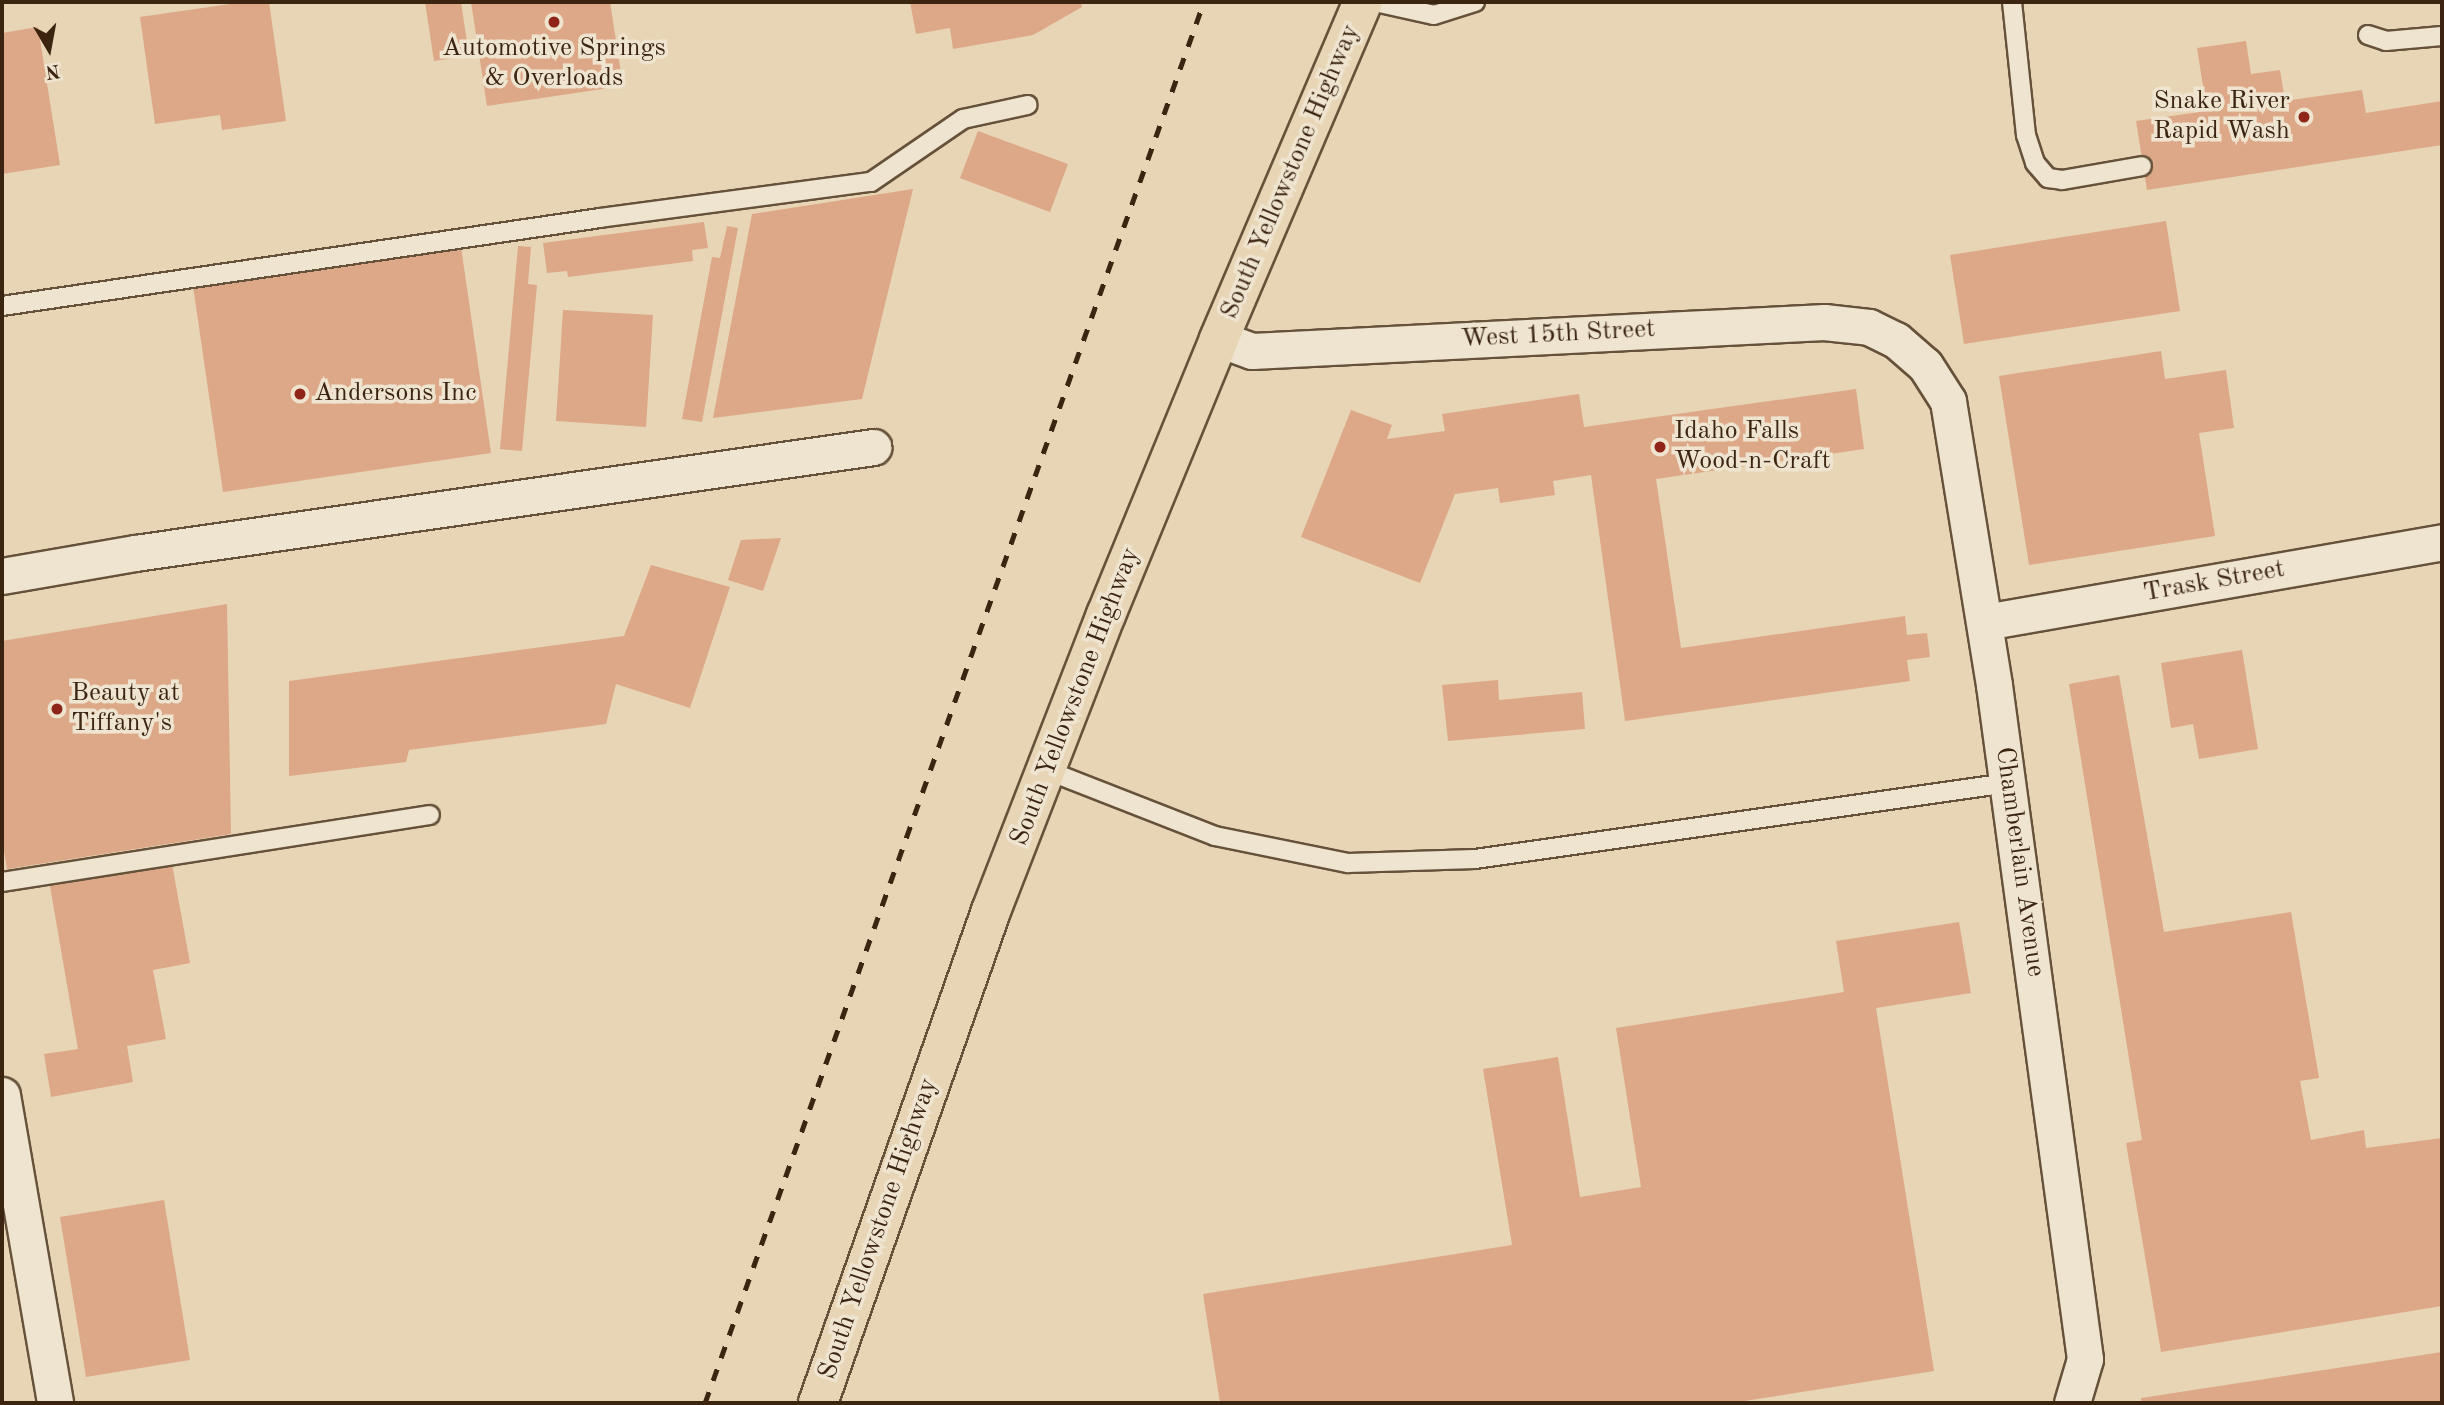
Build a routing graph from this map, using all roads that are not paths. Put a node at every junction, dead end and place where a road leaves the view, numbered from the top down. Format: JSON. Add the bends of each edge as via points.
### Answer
{"nodes":[{"id":1,"x":1363,"y":2,"type":"edge"},
{"id":2,"x":1375,"y":2,"type":"edge"},
{"id":3,"x":1475,"y":2,"type":"edge"},
{"id":4,"x":2012,"y":2,"type":"edge"},
{"id":5,"x":2368,"y":35,"type":"dead end"},
{"id":6,"x":2442,"y":36,"type":"edge"},
{"id":7,"x":1027,"y":105,"type":"dead end"},
{"id":8,"x":2142,"y":166,"type":"dead end"},
{"id":9,"x":2,"y":306,"type":"edge"},
{"id":10,"x":1219,"y":339,"type":"junction"},
{"id":11,"x":1896,"y":341,"type":"joint"},
{"id":12,"x":873,"y":447,"type":"dead end"},
{"id":13,"x":2442,"y":542,"type":"edge"},
{"id":14,"x":2,"y":576,"type":"edge"},
{"id":15,"x":1985,"y":622,"type":"junction"},
{"id":16,"x":1046,"y":770,"type":"junction"},
{"id":17,"x":2008,"y":783,"type":"junction"},
{"id":18,"x":430,"y":816,"type":"dead end"},
{"id":19,"x":2,"y":882,"type":"edge"},
{"id":20,"x":2,"y":1095,"type":"edge"},
{"id":21,"x":9,"y":1179,"type":"edge"},
{"id":22,"x":55,"y":1403,"type":"edge"},
{"id":23,"x":818,"y":1403,"type":"edge"},
{"id":24,"x":2072,"y":1403,"type":"edge"}],
"edges":[{"from":1,"to":10,"type":"highway","name":"South Yellowstone Highway"},
{"from":2,"to":3,"type":"lane","via":[[1434,15]]},
{"from":4,"to":8,"type":"lane","via":[[2026,135],[2035,163],[2048,178],[2062,180]]},
{"from":5,"to":6,"type":"lane","via":[[2386,41]]},
{"from":7,"to":9,"type":"lane","via":[[963,119],[871,182]]},
{"from":10,"to":11,"type":"street","name":"West 15th Street","via":[[1252,352],[1824,321],[1869,327]]},
{"from":10,"to":16,"type":"highway","name":"South Yellowstone Highway"},
{"from":11,"to":15,"type":"street","name":"Chamberlain Avenue","via":[[1925,365],[1948,401]]},
{"from":12,"to":14,"type":"street","via":[[135,552]]},
{"from":13,"to":15,"type":"street","name":"Trask Street"},
{"from":15,"to":17,"type":"street","name":"Chamberlain Avenue"},
{"from":16,"to":17,"type":"lane","via":[[1215,836],[1348,863],[1475,859]]},
{"from":16,"to":23,"type":"highway","name":"South Yellowstone Highway","via":[[991,911]]},
{"from":17,"to":24,"type":"street","name":"Chamberlain Avenue","via":[[2085,1359]]},
{"from":18,"to":19,"type":"lane"},
{"from":20,"to":21,"type":"street"},
{"from":21,"to":22,"type":"street"}]}
